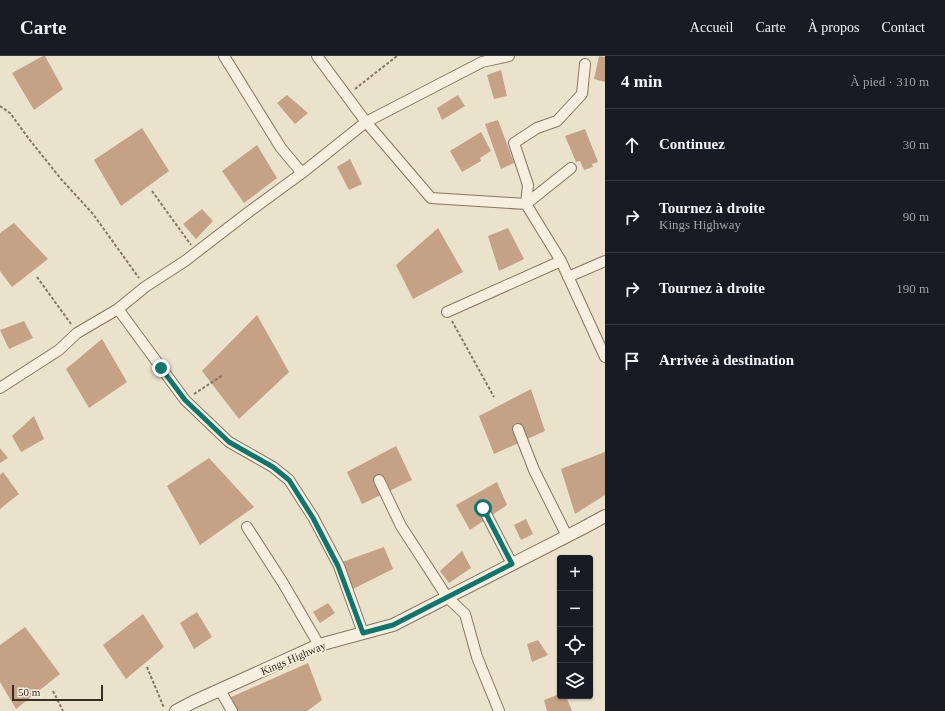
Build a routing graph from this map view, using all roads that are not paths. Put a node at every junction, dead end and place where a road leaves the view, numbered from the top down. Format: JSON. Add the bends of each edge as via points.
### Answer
{"nodes":[{"id":1,"x":224,"y":56,"type":"edge"},
{"id":2,"x":316,"y":56,"type":"edge"},
{"id":3,"x":509,"y":56,"type":"edge"},
{"id":4,"x":585,"y":64,"type":"dead end"},
{"id":5,"x":366,"y":122,"type":"junction"},
{"id":6,"x":571,"y":168,"type":"dead end"},
{"id":7,"x":302,"y":173,"type":"junction"},
{"id":8,"x":526,"y":204,"type":"junction"},
{"id":9,"x":561,"y":261,"type":"junction"},
{"id":10,"x":605,"y":261,"type":"edge"},
{"id":11,"x":568,"y":277,"type":"junction"},
{"id":12,"x":118,"y":309,"type":"junction"},
{"id":13,"x":447,"y":312,"type":"road end"},
{"id":14,"x":605,"y":357,"type":"edge"},
{"id":15,"x":0,"y":388,"type":"edge"},
{"id":16,"x":518,"y":429,"type":"dead end"},
{"id":17,"x":379,"y":480,"type":"dead end"},
{"id":18,"x":483,"y":508,"type":"dead end"},
{"id":19,"x":605,"y":516,"type":"edge"},
{"id":20,"x":247,"y":528,"type":"dead end"},
{"id":21,"x":567,"y":536,"type":"junction"},
{"id":22,"x":512,"y":564,"type":"junction"},
{"id":23,"x":447,"y":597,"type":"junction"},
{"id":24,"x":363,"y":633,"type":"junction"},
{"id":25,"x":319,"y":645,"type":"junction"},
{"id":26,"x":220,"y":690,"type":"junction"},
{"id":27,"x":176,"y":711,"type":"edge"},
{"id":28,"x":232,"y":711,"type":"edge"},
{"id":29,"x":499,"y":711,"type":"edge"}],
"edges":[{"from":1,"to":7,"type":"street","via":[[281,148]]},
{"from":2,"to":5,"type":"street"},
{"from":3,"to":5,"type":"street","via":[[482,62]]},
{"from":4,"to":8,"type":"street","via":[[582,94],[557,121],[537,128],[514,143],[528,185]]},
{"from":5,"to":7,"type":"street"},
{"from":5,"to":8,"type":"street","via":[[431,198]]},
{"from":6,"to":8,"type":"street"},
{"from":7,"to":12,"type":"street"},
{"from":8,"to":9,"type":"street"},
{"from":9,"to":11,"type":"street"},
{"from":9,"to":13,"type":"street"},
{"from":10,"to":11,"type":"street"},
{"from":11,"to":14,"type":"street"},
{"from":12,"to":15,"type":"street","via":[[78,333],[59,350]]},
{"from":12,"to":24,"type":"street","via":[[185,400],[229,442],[273,467],[289,480],[313,518],[338,566]]},
{"from":16,"to":21,"type":"street","via":[[534,470]]},
{"from":17,"to":23,"type":"street","via":[[402,526]]},
{"from":18,"to":22,"type":"street"},
{"from":19,"to":21,"type":"street","name":"Kings Highway"},
{"from":20,"to":25,"type":"street"},
{"from":21,"to":22,"type":"street","name":"Kings Highway"},
{"from":22,"to":23,"type":"street","name":"Kings Highway"},
{"from":23,"to":24,"type":"street","name":"Kings Highway","via":[[393,625]]},
{"from":23,"to":29,"type":"street","via":[[465,614],[477,657]]},
{"from":24,"to":25,"type":"street","name":"Kings Highway"},
{"from":25,"to":26,"type":"street","name":"Kings Highway"},
{"from":26,"to":27,"type":"street","name":"Kings Highway"},
{"from":26,"to":28,"type":"street"}]}
